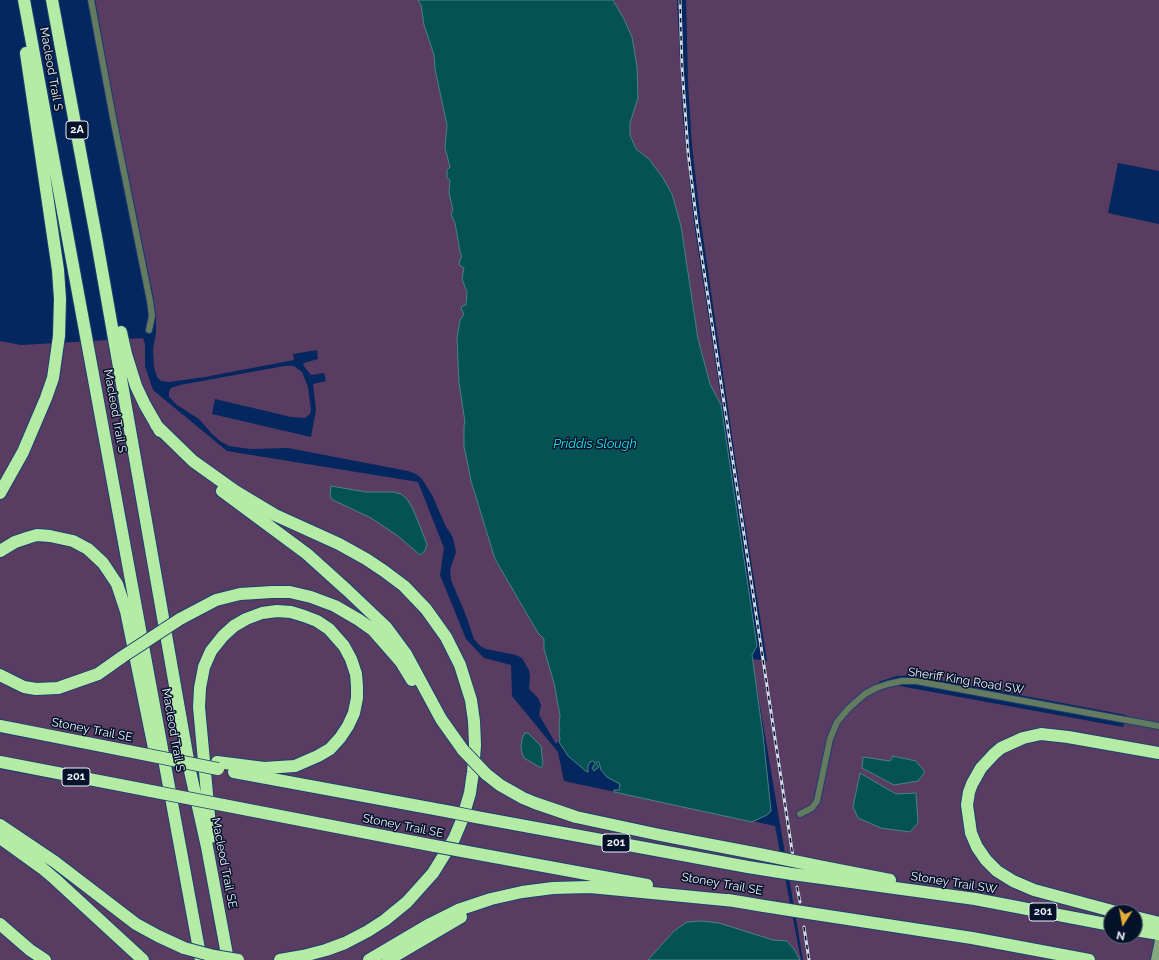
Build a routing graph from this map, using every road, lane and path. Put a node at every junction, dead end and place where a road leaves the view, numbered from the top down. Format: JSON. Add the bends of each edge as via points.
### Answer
{"nodes":[{"id":1,"x":18,"y":0,"type":"edge"},
{"id":2,"x":24,"y":0,"type":"edge"},
{"id":3,"x":52,"y":0,"type":"edge"},
{"id":4,"x":91,"y":0,"type":"edge"},
{"id":5,"x":101,"y":260,"type":"junction"},
{"id":6,"x":149,"y":330,"type":"dead end"},
{"id":7,"x":156,"y":425,"type":"junction"},
{"id":8,"x":30,"y":435,"type":"junction"},
{"id":9,"x":0,"y":480,"type":"edge"},
{"id":10,"x":0,"y":494,"type":"edge"},
{"id":11,"x":0,"y":551,"type":"edge"},
{"id":12,"x":0,"y":675,"type":"edge"},
{"id":13,"x":0,"y":726,"type":"edge"},
{"id":14,"x":1159,"y":726,"type":"edge"},
{"id":15,"x":461,"y":747,"type":"junction"},
{"id":16,"x":1125,"y":747,"type":"junction"},
{"id":17,"x":1159,"y":754,"type":"edge"},
{"id":18,"x":0,"y":762,"type":"edge"},
{"id":19,"x":1159,"y":762,"type":"edge"},
{"id":20,"x":218,"y":765,"type":"junction"},
{"id":21,"x":190,"y":771,"type":"joint"},
{"id":22,"x":800,"y":814,"type":"dead end"},
{"id":23,"x":0,"y":825,"type":"edge"},
{"id":24,"x":176,"y":828,"type":"junction"},
{"id":25,"x":0,"y":838,"type":"edge"},
{"id":26,"x":207,"y":847,"type":"junction"},
{"id":27,"x":822,"y":872,"type":"junction"},
{"id":28,"x":522,"y":892,"type":"junction"},
{"id":29,"x":735,"y":901,"type":"junction"},
{"id":30,"x":1103,"y":909,"type":"edge"},
{"id":31,"x":1143,"y":919,"type":"edge"},
{"id":32,"x":1103,"y":923,"type":"edge"},
{"id":33,"x":1159,"y":923,"type":"edge"},
{"id":34,"x":0,"y":924,"type":"edge"},
{"id":35,"x":1143,"y":931,"type":"edge"},
{"id":36,"x":1159,"y":934,"type":"edge"},
{"id":37,"x":1159,"y":940,"type":"edge"},
{"id":38,"x":45,"y":960,"type":"edge"},
{"id":39,"x":144,"y":960,"type":"edge"},
{"id":40,"x":201,"y":960,"type":"edge"},
{"id":41,"x":228,"y":960,"type":"edge"},
{"id":42,"x":238,"y":960,"type":"edge"},
{"id":43,"x":280,"y":960,"type":"edge"},
{"id":44,"x":369,"y":960,"type":"edge"},
{"id":45,"x":388,"y":960,"type":"edge"},
{"id":46,"x":1089,"y":960,"type":"edge"},
{"id":47,"x":1155,"y":960,"type":"edge"}],
"edges":[{"from":1,"to":8,"type":"highway","via":[[58,270],[60,299],[59,336],[53,378]]},
{"from":2,"to":24,"type":"highway","name":"Macleod Trail S"},
{"from":3,"to":5,"type":"highway","name":"Macleod Trail S","number":"2A"},
{"from":4,"to":6,"type":"street","via":[[150,301],[152,316]]},
{"from":5,"to":7,"type":"highway","via":[[133,376]]},
{"from":5,"to":21,"type":"highway","name":"Macleod Trail S"},
{"from":7,"to":15,"type":"highway","via":[[196,470],[307,554],[386,627],[406,654],[441,718]]},
{"from":7,"to":43,"type":"highway","via":[[193,461],[231,488],[275,515],[357,554],[398,581],[441,629],[458,661],[471,700],[475,745],[470,793],[454,839],[433,873],[407,902],[368,931],[326,950]]},
{"from":8,"to":9,"type":"highway"},
{"from":8,"to":10,"type":"highway"},
{"from":11,"to":24,"type":"highway","via":[[15,542],[37,535],[62,538],[88,549],[113,577],[126,610],[160,778]]},
{"from":12,"to":15,"type":"highway","bridge":true,"via":[[24,687],[58,688],[98,674],[180,619],[216,600],[240,594],[290,592],[335,606],[373,630],[402,662],[437,721]]},
{"from":13,"to":20,"type":"highway","name":"Stoney Trail SE","number":"201","bridge":true,"via":[[158,757]]},
{"from":14,"to":22,"type":"street","name":"Sheriff King Road SW","via":[[923,683],[902,681],[888,684],[865,694],[837,722],[830,739],[817,802],[812,808]]},
{"from":15,"to":27,"type":"highway","bridge":true,"via":[[500,785],[535,803],[576,817],[759,854]]},
{"from":16,"to":17,"type":"highway"},
{"from":16,"to":19,"type":"highway"},
{"from":16,"to":30,"type":"highway","via":[[1041,734],[1018,739],[1001,748],[981,768],[972,784],[967,805],[971,833],[977,847],[997,871],[1034,890]]},
{"from":18,"to":29,"type":"highway","name":"Stoney Trail SE","number":"201","bridge":true},
{"from":20,"to":26,"type":"highway","via":[[264,768],[295,766],[330,749],[340,738],[354,713],[357,698],[356,674],[344,646],[329,629],[317,621],[290,612],[262,613],[246,618],[234,626],[211,650],[204,667],[199,706],[211,835]]},
{"from":20,"to":27,"type":"highway","name":"Stoney Trail SE","number":"201","bridge":true,"via":[[348,794],[757,869],[792,874]]},
{"from":21,"to":26,"type":"highway","name":"Macleod Trail SE"},
{"from":23,"to":42,"type":"highway","bridge":true,"via":[[55,862],[136,924],[184,948]]},
{"from":24,"to":40,"type":"highway"},
{"from":25,"to":39,"type":"highway","via":[[50,875]]},
{"from":26,"to":41,"type":"highway","name":"Macleod Trail SE"},
{"from":27,"to":32,"type":"highway","name":"Stoney Trail SW","number":"201","via":[[880,878]]},
{"from":28,"to":29,"type":"highway","via":[[590,887]]},
{"from":28,"to":44,"type":"highway","via":[[453,912]]},
{"from":28,"to":45,"type":"highway","via":[[458,919]]},
{"from":29,"to":46,"type":"highway","name":"Stoney Trail SE","number":"201","bridge":true,"via":[[972,938]]},
{"from":31,"to":33,"type":"highway"},
{"from":34,"to":38,"type":"highway"},
{"from":35,"to":36,"type":"highway"},
{"from":37,"to":47,"type":"main road"}]}
